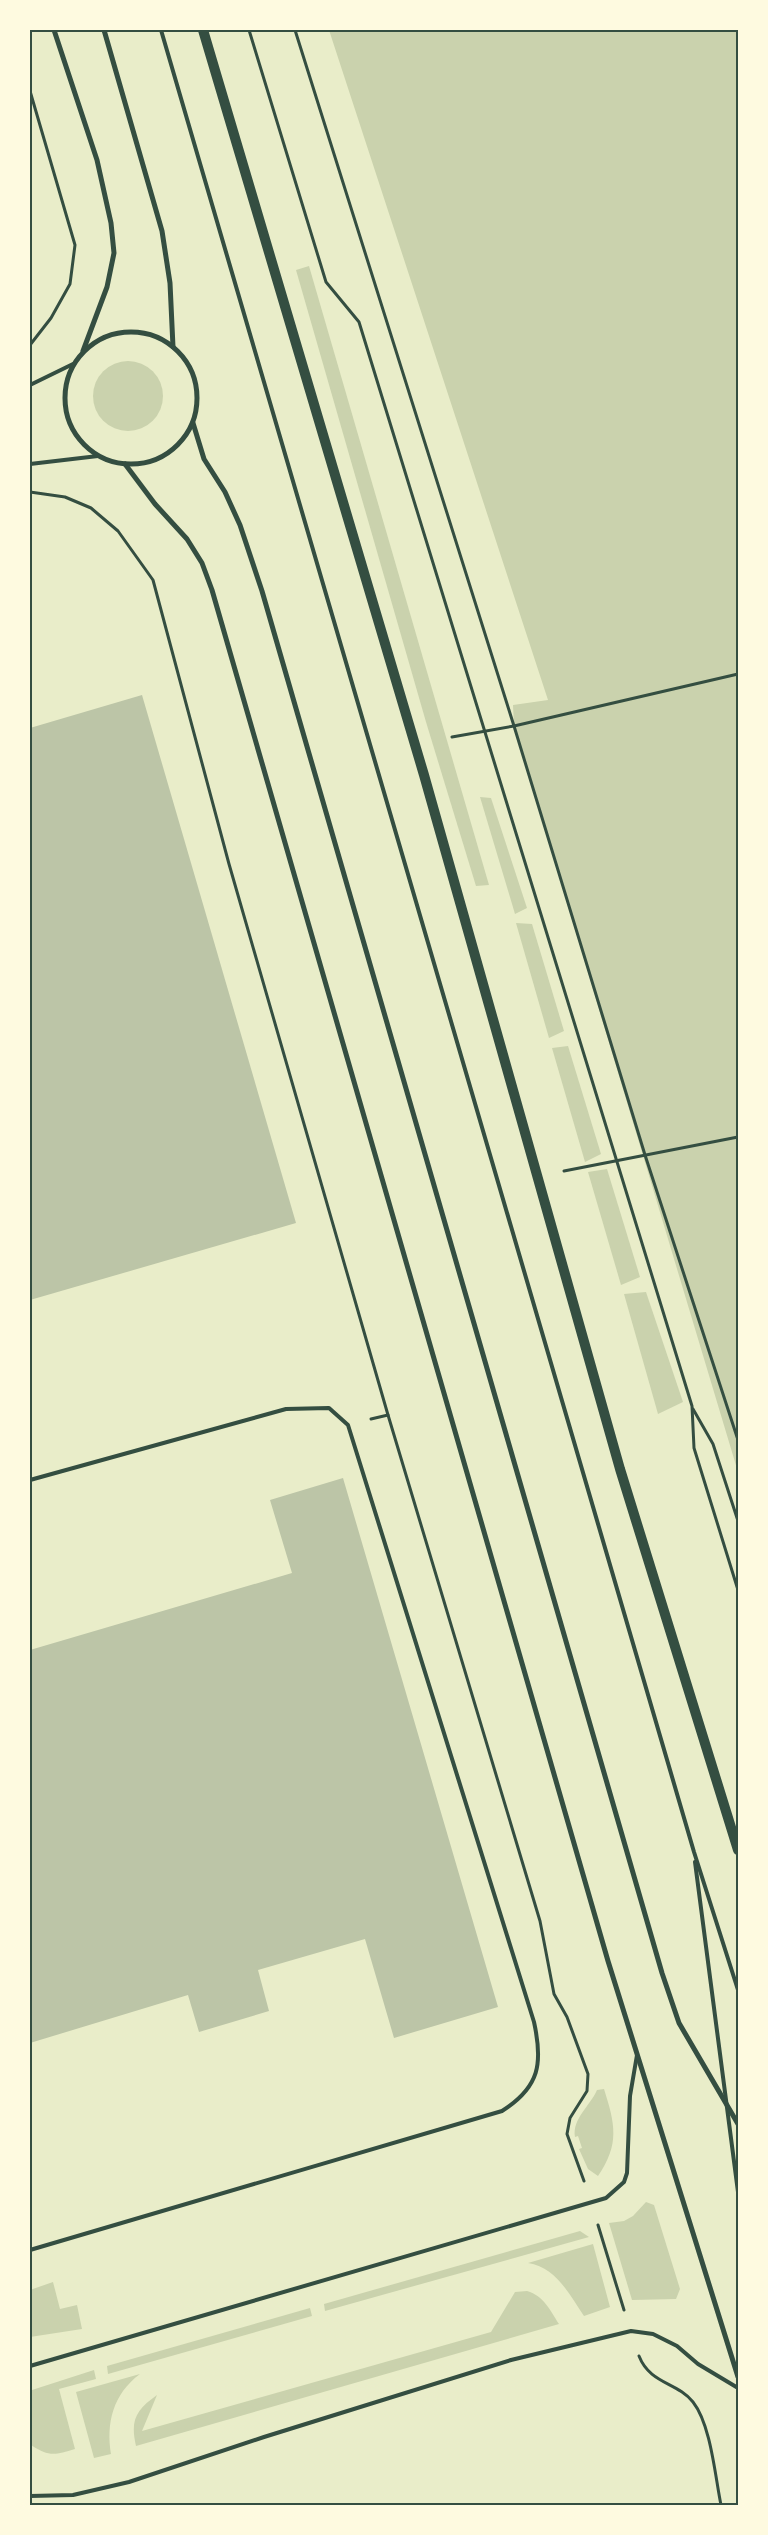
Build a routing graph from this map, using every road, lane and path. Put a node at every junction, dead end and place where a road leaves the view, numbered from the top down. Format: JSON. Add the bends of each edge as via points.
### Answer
{"nodes":[{"id":1,"x":54,"y":30,"type":"edge"},
{"id":2,"x":104,"y":30,"type":"edge"},
{"id":3,"x":160,"y":30,"type":"edge"},
{"id":4,"x":203,"y":30,"type":"edge"},
{"id":5,"x":248,"y":30,"type":"edge"},
{"id":6,"x":295,"y":30,"type":"edge"},
{"id":7,"x":30,"y":91,"type":"edge"},
{"id":8,"x":30,"y":345,"type":"edge"},
{"id":9,"x":173,"y":347,"type":"junction"},
{"id":10,"x":82,"y":352,"type":"junction"},
{"id":11,"x":74,"y":364,"type":"junction"},
{"id":12,"x":30,"y":385,"type":"edge"},
{"id":13,"x":192,"y":423,"type":"junction"},
{"id":14,"x":98,"y":456,"type":"junction"},
{"id":15,"x":30,"y":464,"type":"edge"},
{"id":16,"x":125,"y":464,"type":"junction"},
{"id":17,"x":30,"y":492,"type":"edge"},
{"id":18,"x":738,"y":674,"type":"edge"},
{"id":19,"x":514,"y":726,"type":"junction"},
{"id":20,"x":485,"y":732,"type":"junction"},
{"id":21,"x":452,"y":737,"type":"dead end"},
{"id":22,"x":738,"y":1137,"type":"edge"},
{"id":23,"x":645,"y":1155,"type":"junction"},
{"id":24,"x":616,"y":1160,"type":"junction"},
{"id":25,"x":581,"y":1167,"type":"dead end"},
{"id":26,"x":692,"y":1406,"type":"junction"},
{"id":27,"x":738,"y":1440,"type":"edge"},
{"id":28,"x":30,"y":1480,"type":"edge"},
{"id":29,"x":738,"y":1522,"type":"edge"},
{"id":30,"x":738,"y":1590,"type":"edge"},
{"id":31,"x":738,"y":1850,"type":"edge"},
{"id":32,"x":694,"y":1852,"type":"junction"},
{"id":33,"x":738,"y":1990,"type":"edge"},
{"id":34,"x":637,"y":2056,"type":"junction"},
{"id":35,"x":726,"y":2100,"type":"junction"},
{"id":36,"x":738,"y":2124,"type":"edge"},
{"id":37,"x":738,"y":2192,"type":"edge"},
{"id":38,"x":592,"y":2204,"type":"junction"},
{"id":39,"x":30,"y":2250,"type":"edge"},
{"id":40,"x":630,"y":2331,"type":"junction"},
{"id":41,"x":30,"y":2366,"type":"edge"},
{"id":42,"x":738,"y":2377,"type":"edge"},
{"id":43,"x":738,"y":2388,"type":"edge"},
{"id":44,"x":30,"y":2496,"type":"edge"},
{"id":45,"x":721,"y":2505,"type":"edge"}],
"edges":[{"from":1,"to":10,"type":"street","via":[[97,160],[114,253],[107,287]]},
{"from":2,"to":9,"type":"street","via":[[162,231],[170,283]]},
{"from":3,"to":32,"type":"lane"},
{"from":4,"to":31,"type":"main road","via":[[424,775],[620,1469]]},
{"from":5,"to":20,"type":"path","via":[[326,282],[359,322]]},
{"from":6,"to":19,"type":"path"},
{"from":7,"to":8,"type":"path","via":[[76,245],[70,284],[51,318]]},
{"from":9,"to":10,"type":"street","via":[[156,337],[137,332],[117,333],[98,340]]},
{"from":9,"to":13,"type":"street","via":[[187,363],[195,382],[197,402]]},
{"from":10,"to":11,"type":"street"},
{"from":11,"to":12,"type":"lane"},
{"from":11,"to":14,"type":"street","via":[[66,384],[65,398],[70,426],[82,443]]},
{"from":13,"to":16,"type":"street","via":[[182,441],[166,455],[146,462]]},
{"from":13,"to":35,"type":"street","via":[[204,459],[225,492],[240,525],[262,591],[662,1973],[679,2023]]},
{"from":14,"to":15,"type":"lane"},
{"from":14,"to":16,"type":"street"},
{"from":16,"to":34,"type":"street","via":[[155,504],[187,538],[202,563],[212,590]]},
{"from":17,"to":38,"type":"path","via":[[65,497],[91,508],[118,531],[153,580],[229,864],[388,1415],[540,1921],[554,1994],[568,2017],[588,2074],[586,2091],[570,2118],[567,2134]]},
{"from":18,"to":19,"type":"path"},
{"from":19,"to":20,"type":"path"},
{"from":19,"to":23,"type":"path"},
{"from":20,"to":21,"type":"path"},
{"from":20,"to":24,"type":"path"},
{"from":22,"to":23,"type":"path"},
{"from":23,"to":24,"type":"path"},
{"from":23,"to":27,"type":"path"},
{"from":24,"to":25,"type":"path"},
{"from":24,"to":26,"type":"path"},
{"from":26,"to":29,"type":"path","via":[[713,1444]]},
{"from":26,"to":30,"type":"path","via":[[694,1448]]},
{"from":28,"to":39,"type":"lane","via":[[286,1409],[329,1408],[348,1425],[540,2049],[532,2082],[517,2102],[502,2111]]},
{"from":32,"to":33,"type":"lane"},
{"from":32,"to":35,"type":"lane"},
{"from":34,"to":38,"type":"lane","via":[[630,2096],[627,2173],[619,2188]]},
{"from":34,"to":42,"type":"street"},
{"from":35,"to":36,"type":"street"},
{"from":35,"to":37,"type":"lane"},
{"from":38,"to":40,"type":"path"},
{"from":38,"to":41,"type":"lane"},
{"from":40,"to":43,"type":"lane","via":[[653,2334],[669,2342]]},
{"from":40,"to":44,"type":"lane","via":[[511,2360],[129,2482],[73,2495]]},
{"from":40,"to":45,"type":"path","via":[[643,2364],[656,2379],[692,2400],[702,2415]]}]}
